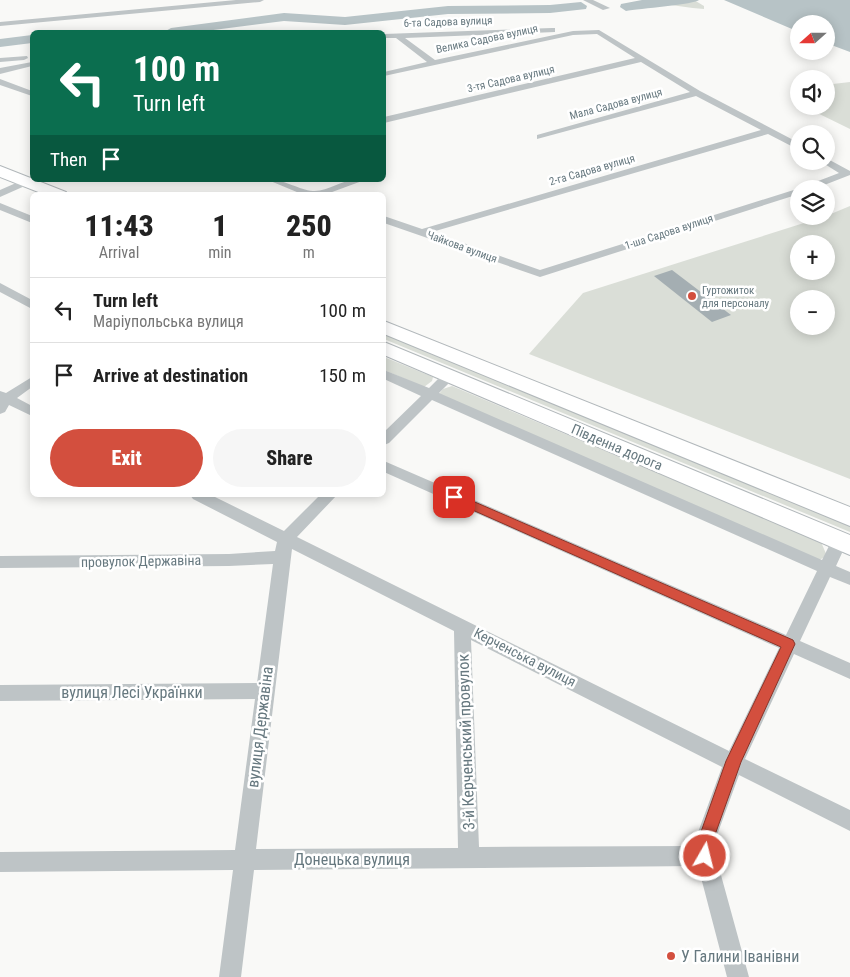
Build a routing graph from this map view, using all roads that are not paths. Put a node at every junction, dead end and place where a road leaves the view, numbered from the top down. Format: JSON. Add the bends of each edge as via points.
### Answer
{"nodes":[{"id":1,"x":260,"y":0,"type":"edge"},
{"id":2,"x":587,"y":0,"type":"edge"},
{"id":3,"x":606,"y":8,"type":"dead end"},
{"id":4,"x":0,"y":24,"type":"edge"},
{"id":5,"x":573,"y":33,"type":"junction"},
{"id":6,"x":397,"y":35,"type":"junction"},
{"id":7,"x":386,"y":36,"type":"edge"},
{"id":8,"x":30,"y":57,"type":"edge"},
{"id":9,"x":642,"y":58,"type":"junction"},
{"id":10,"x":0,"y":60,"type":"edge"},
{"id":11,"x":433,"y":63,"type":"junction"},
{"id":12,"x":30,"y":64,"type":"edge"},
{"id":13,"x":0,"y":71,"type":"edge"},
{"id":14,"x":386,"y":74,"type":"edge"},
{"id":15,"x":0,"y":82,"type":"edge"},
{"id":16,"x":30,"y":93,"type":"edge"},
{"id":17,"x":697,"y":93,"type":"junction"},
{"id":18,"x":386,"y":120,"type":"edge"},
{"id":19,"x":769,"y":131,"type":"junction"},
{"id":20,"x":540,"y":137,"type":"dead end"},
{"id":21,"x":790,"y":142,"type":"edge"},
{"id":22,"x":835,"y":166,"type":"edge"},
{"id":23,"x":0,"y":171,"type":"edge"},
{"id":24,"x":30,"y":180,"type":"edge"},
{"id":25,"x":828,"y":180,"type":"edge"},
{"id":26,"x":34,"y":182,"type":"edge"},
{"id":27,"x":279,"y":182,"type":"edge"},
{"id":28,"x":353,"y":182,"type":"edge"},
{"id":29,"x":3,"y":190,"type":"edge"},
{"id":30,"x":54,"y":192,"type":"edge"},
{"id":31,"x":306,"y":192,"type":"edge"},
{"id":32,"x":323,"y":192,"type":"edge"},
{"id":33,"x":790,"y":194,"type":"edge"},
{"id":34,"x":30,"y":199,"type":"edge"},
{"id":35,"x":0,"y":206,"type":"edge"},
{"id":36,"x":30,"y":219,"type":"edge"},
{"id":37,"x":386,"y":220,"type":"edge"},
{"id":38,"x":422,"y":232,"type":"junction"},
{"id":39,"x":540,"y":274,"type":"joint"},
{"id":40,"x":0,"y":288,"type":"edge"},
{"id":41,"x":30,"y":304,"type":"edge"},
{"id":42,"x":386,"y":328,"type":"edge"},
{"id":43,"x":386,"y":349,"type":"edge"},
{"id":44,"x":386,"y":375,"type":"edge"},
{"id":45,"x":449,"y":376,"type":"junction"},
{"id":46,"x":30,"y":382,"type":"edge"},
{"id":47,"x":430,"y":394,"type":"junction"},
{"id":48,"x":2,"y":401,"type":"edge"},
{"id":49,"x":30,"y":411,"type":"edge"},
{"id":50,"x":386,"y":438,"type":"edge"},
{"id":51,"x":386,"y":467,"type":"edge"},
{"id":52,"x":201,"y":497,"type":"edge"},
{"id":53,"x":327,"y":497,"type":"edge"},
{"id":54,"x":850,"y":517,"type":"edge"},
{"id":55,"x":845,"y":543,"type":"edge"},
{"id":56,"x":284,"y":548,"type":"junction"},
{"id":57,"x":0,"y":562,"type":"edge"},
{"id":58,"x":827,"y":569,"type":"junction"},
{"id":59,"x":850,"y":579,"type":"edge"},
{"id":60,"x":462,"y":625,"type":"junction"},
{"id":61,"x":788,"y":644,"type":"junction"},
{"id":62,"x":850,"y":671,"type":"edge"},
{"id":63,"x":264,"y":691,"type":"junction"},
{"id":64,"x":0,"y":693,"type":"edge"},
{"id":65,"x":734,"y":761,"type":"junction"},
{"id":66,"x":850,"y":821,"type":"edge"},
{"id":67,"x":705,"y":856,"type":"junction"},
{"id":68,"x":244,"y":859,"type":"junction"},
{"id":69,"x":470,"y":859,"type":"junction"},
{"id":70,"x":0,"y":862,"type":"edge"},
{"id":71,"x":230,"y":977,"type":"edge"},
{"id":72,"x":738,"y":977,"type":"edge"}],
"edges":[{"from":1,"to":4,"type":"street"},
{"from":2,"to":3,"type":"street"},
{"from":5,"to":6,"type":"street","name":"6-та Садова вулиця","via":[[554,30]]},
{"from":5,"to":9,"type":"street","name":"Велика Садова вулиця","via":[[595,31]]},
{"from":5,"to":11,"type":"street","name":"Велика Садова вулиця"},
{"from":6,"to":7,"type":"street","name":"6-та Садова вулиця"},
{"from":6,"to":11,"type":"street"},
{"from":8,"to":10,"type":"street"},
{"from":9,"to":17,"type":"street"},
{"from":9,"to":18,"type":"street","name":"3-тя Садова вулиця"},
{"from":11,"to":14,"type":"street","name":"Велика Садова вулиця"},
{"from":12,"to":13,"type":"street"},
{"from":15,"to":16,"type":"street"},
{"from":17,"to":19,"type":"street"},
{"from":17,"to":20,"type":"street","name":"Мала Садова вулиця"},
{"from":19,"to":21,"type":"street"},
{"from":19,"to":38,"type":"street","name":"2-га Садова вулиця"},
{"from":22,"to":25,"type":"street","via":[[847,173]]},
{"from":23,"to":24,"type":"main road"},
{"from":24,"to":29,"type":"street"},
{"from":26,"to":30,"type":"main road"},
{"from":27,"to":31,"type":"street"},
{"from":28,"to":32,"type":"street"},
{"from":29,"to":34,"type":"main road"},
{"from":33,"to":39,"type":"street","name":"1-ша Садова вулиця"},
{"from":35,"to":36,"type":"street"},
{"from":37,"to":38,"type":"street","name":"Чайкова вулиця"},
{"from":38,"to":39,"type":"street","name":"Чайкова вулиця"},
{"from":40,"to":41,"type":"street"},
{"from":42,"to":54,"type":"main road","name":"Південна дорога"},
{"from":43,"to":45,"type":"main road","name":"Південна дорога"},
{"from":44,"to":47,"type":"street"},
{"from":45,"to":47,"type":"street"},
{"from":45,"to":55,"type":"main road","name":"Південна дорога"},
{"from":46,"to":48,"type":"street"},
{"from":47,"to":50,"type":"street"},
{"from":47,"to":58,"type":"street"},
{"from":48,"to":49,"type":"street"},
{"from":51,"to":61,"type":"street"},
{"from":52,"to":56,"type":"street","name":"Керченська вулиця"},
{"from":53,"to":56,"type":"street"},
{"from":55,"to":58,"type":"street"},
{"from":56,"to":57,"type":"street","name":"провулок Державіна","via":[[229,560]]},
{"from":56,"to":60,"type":"street","name":"Керченська вулиця"},
{"from":56,"to":63,"type":"street","name":"вулиця Державіна"},
{"from":58,"to":59,"type":"street"},
{"from":58,"to":61,"type":"street"},
{"from":60,"to":65,"type":"street","name":"Керченська вулиця"},
{"from":60,"to":69,"type":"street","name":"3-й Керченський провулок"},
{"from":61,"to":62,"type":"street"},
{"from":61,"to":65,"type":"street"},
{"from":63,"to":64,"type":"street","name":"вулиця Лесі Українки"},
{"from":63,"to":68,"type":"street","name":"вулиця Державіна"},
{"from":65,"to":66,"type":"street","name":"Керченська вулиця"},
{"from":65,"to":67,"type":"street","via":[[703,846]]},
{"from":67,"to":69,"type":"street","name":"Донецька вулиця"},
{"from":67,"to":72,"type":"street"},
{"from":68,"to":69,"type":"street","name":"Донецька вулиця"},
{"from":68,"to":70,"type":"street","name":"Донецька вулиця"},
{"from":68,"to":71,"type":"street","name":"вулиця Державіна"}]}
